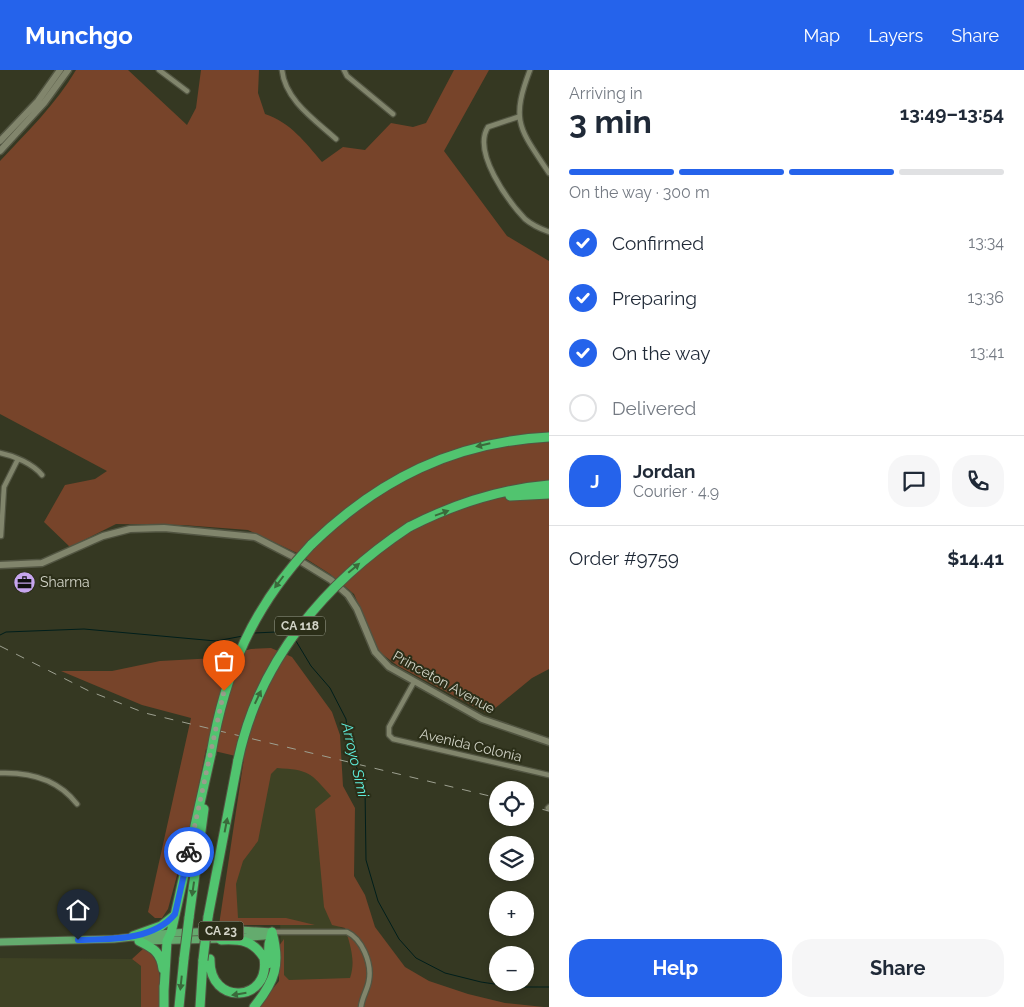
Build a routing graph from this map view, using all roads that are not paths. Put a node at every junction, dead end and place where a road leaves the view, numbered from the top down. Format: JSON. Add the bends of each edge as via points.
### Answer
{"nodes":[{"id":1,"x":60,"y":70,"type":"edge"},
{"id":2,"x":68,"y":70,"type":"edge"},
{"id":3,"x":159,"y":70,"type":"edge"},
{"id":4,"x":282,"y":70,"type":"edge"},
{"id":5,"x":344,"y":70,"type":"edge"},
{"id":6,"x":530,"y":70,"type":"edge"},
{"id":7,"x":186,"y":91,"type":"dead end"},
{"id":8,"x":393,"y":114,"type":"dead end"},
{"id":9,"x":518,"y":117,"type":"junction"},
{"id":10,"x":336,"y":139,"type":"dead end"},
{"id":11,"x":0,"y":141,"type":"edge"},
{"id":12,"x":0,"y":151,"type":"edge"},
{"id":13,"x":549,"y":173,"type":"edge"},
{"id":14,"x":549,"y":232,"type":"edge"},
{"id":15,"x":549,"y":436,"type":"edge"},
{"id":16,"x":0,"y":453,"type":"edge"},
{"id":17,"x":18,"y":459,"type":"junction"},
{"id":18,"x":42,"y":475,"type":"dead end"},
{"id":19,"x":549,"y":485,"type":"edge"},
{"id":20,"x":549,"y":494,"type":"edge"},
{"id":21,"x":476,"y":501,"type":"junction"},
{"id":22,"x":1,"y":536,"type":"edge"},
{"id":23,"x":0,"y":565,"type":"edge"},
{"id":24,"x":414,"y":682,"type":"junction"},
{"id":25,"x":549,"y":742,"type":"edge"},
{"id":26,"x":211,"y":754,"type":"junction"},
{"id":27,"x":0,"y":773,"type":"edge"},
{"id":28,"x":549,"y":775,"type":"edge"},
{"id":29,"x":77,"y":804,"type":"dead end"},
{"id":30,"x":175,"y":914,"type":"junction"},
{"id":31,"x":272,"y":932,"type":"junction"},
{"id":32,"x":169,"y":937,"type":"junction"},
{"id":33,"x":136,"y":939,"type":"junction"},
{"id":34,"x":221,"y":940,"type":"junction"},
{"id":35,"x":0,"y":942,"type":"edge"},
{"id":36,"x":207,"y":960,"type":"junction"},
{"id":37,"x":263,"y":978,"type":"junction"},
{"id":38,"x":164,"y":991,"type":"junction"},
{"id":39,"x":164,"y":1007,"type":"edge"},
{"id":40,"x":179,"y":1007,"type":"edge"},
{"id":41,"x":200,"y":1007,"type":"edge"},
{"id":42,"x":254,"y":1007,"type":"edge"},
{"id":43,"x":361,"y":1007,"type":"edge"}],
"edges":[{"from":1,"to":11,"type":"street","via":[[38,101]]},
{"from":2,"to":12,"type":"street","via":[[44,104]]},
{"from":3,"to":7,"type":"street"},
{"from":4,"to":10,"type":"street","via":[[287,89],[295,101]]},
{"from":5,"to":8,"type":"street"},
{"from":6,"to":9,"type":"street","via":[[519,101]]},
{"from":9,"to":13,"type":"street","via":[[525,138]]},
{"from":9,"to":14,"type":"street","via":[[488,128],[484,137],[486,160],[526,219]]},
{"from":15,"to":26,"type":"highway","number":"CA 118","one_way":true,"bridge":true,"via":[[458,452],[396,479],[345,514],[311,545],[277,585],[245,639],[224,691]]},
{"from":16,"to":17,"type":"street"},
{"from":17,"to":18,"type":"street"},
{"from":17,"to":22,"type":"street","via":[[4,488]]},
{"from":19,"to":21,"type":"highway","number":"CA 118","via":[[528,487]]},
{"from":20,"to":21,"type":"highway"},
{"from":36,"to":21,"type":"highway","number":"CA 118","one_way":true,"bridge":true,"via":[[217,873],[238,760],[252,711],[277,660],[304,621],[348,572],[409,527]]},
{"from":23,"to":24,"type":"street","name":"Princeton Avenue","via":[[42,563],[108,534],[130,529],[164,528],[255,537],[292,556],[341,588],[357,609],[379,658]]},
{"from":24,"to":25,"type":"street","name":"Princeton Avenue","via":[[482,719]]},
{"from":24,"to":28,"type":"street","name":"Avenida Colonia","via":[[389,727],[389,734],[396,740]]},
{"from":26,"to":30,"type":"highway","number":"CA 118"},
{"from":26,"to":40,"type":"highway","one_way":true,"bridge":true},
{"from":27,"to":29,"type":"street","via":[[45,779],[65,790]]},
{"from":30,"to":32,"type":"highway"},
{"from":30,"to":33,"type":"highway","via":[[161,926]]},
{"from":31,"to":32,"type":"main road","number":"CA 23","via":[[248,930]]},
{"from":31,"to":34,"type":"main road","via":[[264,936]]},
{"from":31,"to":37,"type":"highway","via":[[268,966]]},
{"from":31,"to":42,"type":"highway","via":[[276,969],[267,990]]},
{"from":31,"to":43,"type":"street","via":[[347,932],[356,936],[362,945],[370,976]]},
{"from":32,"to":33,"type":"main road"},
{"from":32,"to":34,"type":"main road"},
{"from":32,"to":38,"type":"highway"},
{"from":33,"to":35,"type":"main road"},
{"from":33,"to":38,"type":"highway","via":[[152,947],[162,960]]},
{"from":34,"to":37,"type":"highway","via":[[239,939],[253,944],[264,958]]},
{"from":37,"to":36,"type":"highway","number":"CA 118","one_way":true,"via":[[252,991],[241,996],[230,995],[217,988]]},
{"from":36,"to":41,"type":"highway"},
{"from":38,"to":39,"type":"highway"}]}
